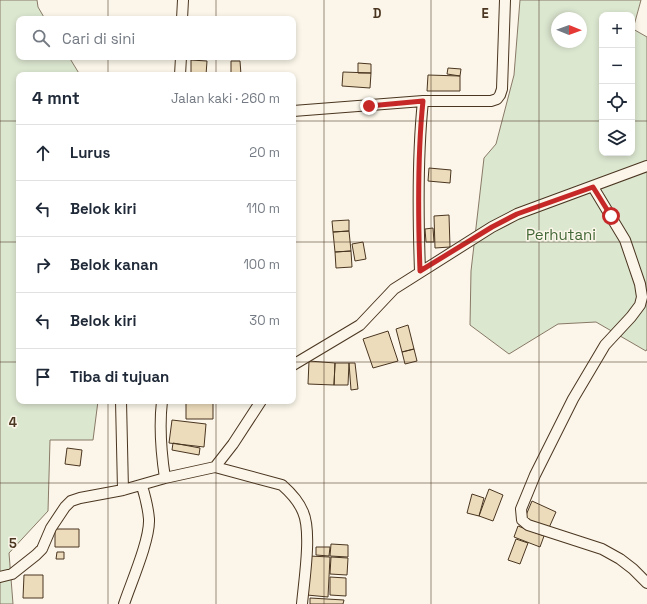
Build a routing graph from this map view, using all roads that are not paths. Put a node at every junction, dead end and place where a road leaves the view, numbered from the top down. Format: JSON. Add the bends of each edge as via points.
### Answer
{"nodes":[{"id":1,"x":183,"y":0,"type":"edge"},
{"id":2,"x":505,"y":0,"type":"edge"},
{"id":3,"x":182,"y":16,"type":"edge"},
{"id":4,"x":181,"y":60,"type":"edge"},
{"id":5,"x":180,"y":72,"type":"edge"},
{"id":6,"x":423,"y":101,"type":"junction"},
{"id":7,"x":296,"y":111,"type":"edge"},
{"id":8,"x":647,"y":166,"type":"edge"},
{"id":9,"x":593,"y":187,"type":"junction"},
{"id":10,"x":420,"y":271,"type":"junction"},
{"id":11,"x":296,"y":363,"type":"edge"},
{"id":12,"x":122,"y":404,"type":"edge"},
{"id":13,"x":162,"y":404,"type":"edge"},
{"id":14,"x":259,"y":404,"type":"edge"},
{"id":15,"x":215,"y":467,"type":"junction"},
{"id":16,"x":165,"y":478,"type":"junction"},
{"id":17,"x":142,"y":486,"type":"junction"},
{"id":18,"x":123,"y":490,"type":"junction"},
{"id":19,"x":0,"y":577,"type":"edge"},
{"id":20,"x":647,"y":583,"type":"edge"},
{"id":21,"x":124,"y":604,"type":"edge"},
{"id":22,"x":302,"y":604,"type":"edge"}],
"edges":[{"from":1,"to":3,"type":"street"},
{"from":2,"to":6,"type":"street","via":[[500,95],[497,99],[483,102]]},
{"from":4,"to":5,"type":"street"},
{"from":6,"to":7,"type":"street"},
{"from":6,"to":10,"type":"street","via":[[418,208]]},
{"from":8,"to":9,"type":"street"},
{"from":9,"to":10,"type":"street","via":[[517,214]]},
{"from":9,"to":20,"type":"street","via":[[626,240],[642,298],[631,317],[605,345],[573,399],[535,475],[521,509],[521,516],[528,525],[602,550],[620,559]]},
{"from":10,"to":11,"type":"street","via":[[394,289],[360,325]]},
{"from":12,"to":18,"type":"street"},
{"from":13,"to":16,"type":"street","via":[[161,452]]},
{"from":14,"to":15,"type":"street"},
{"from":15,"to":16,"type":"street"},
{"from":15,"to":22,"type":"street","via":[[282,486],[303,511],[307,540]]},
{"from":16,"to":17,"type":"street"},
{"from":17,"to":18,"type":"street"},
{"from":17,"to":21,"type":"street","via":[[147,505],[148,527],[143,550]]},
{"from":18,"to":19,"type":"street","via":[[71,501],[51,528],[42,549],[12,574]]}]}
